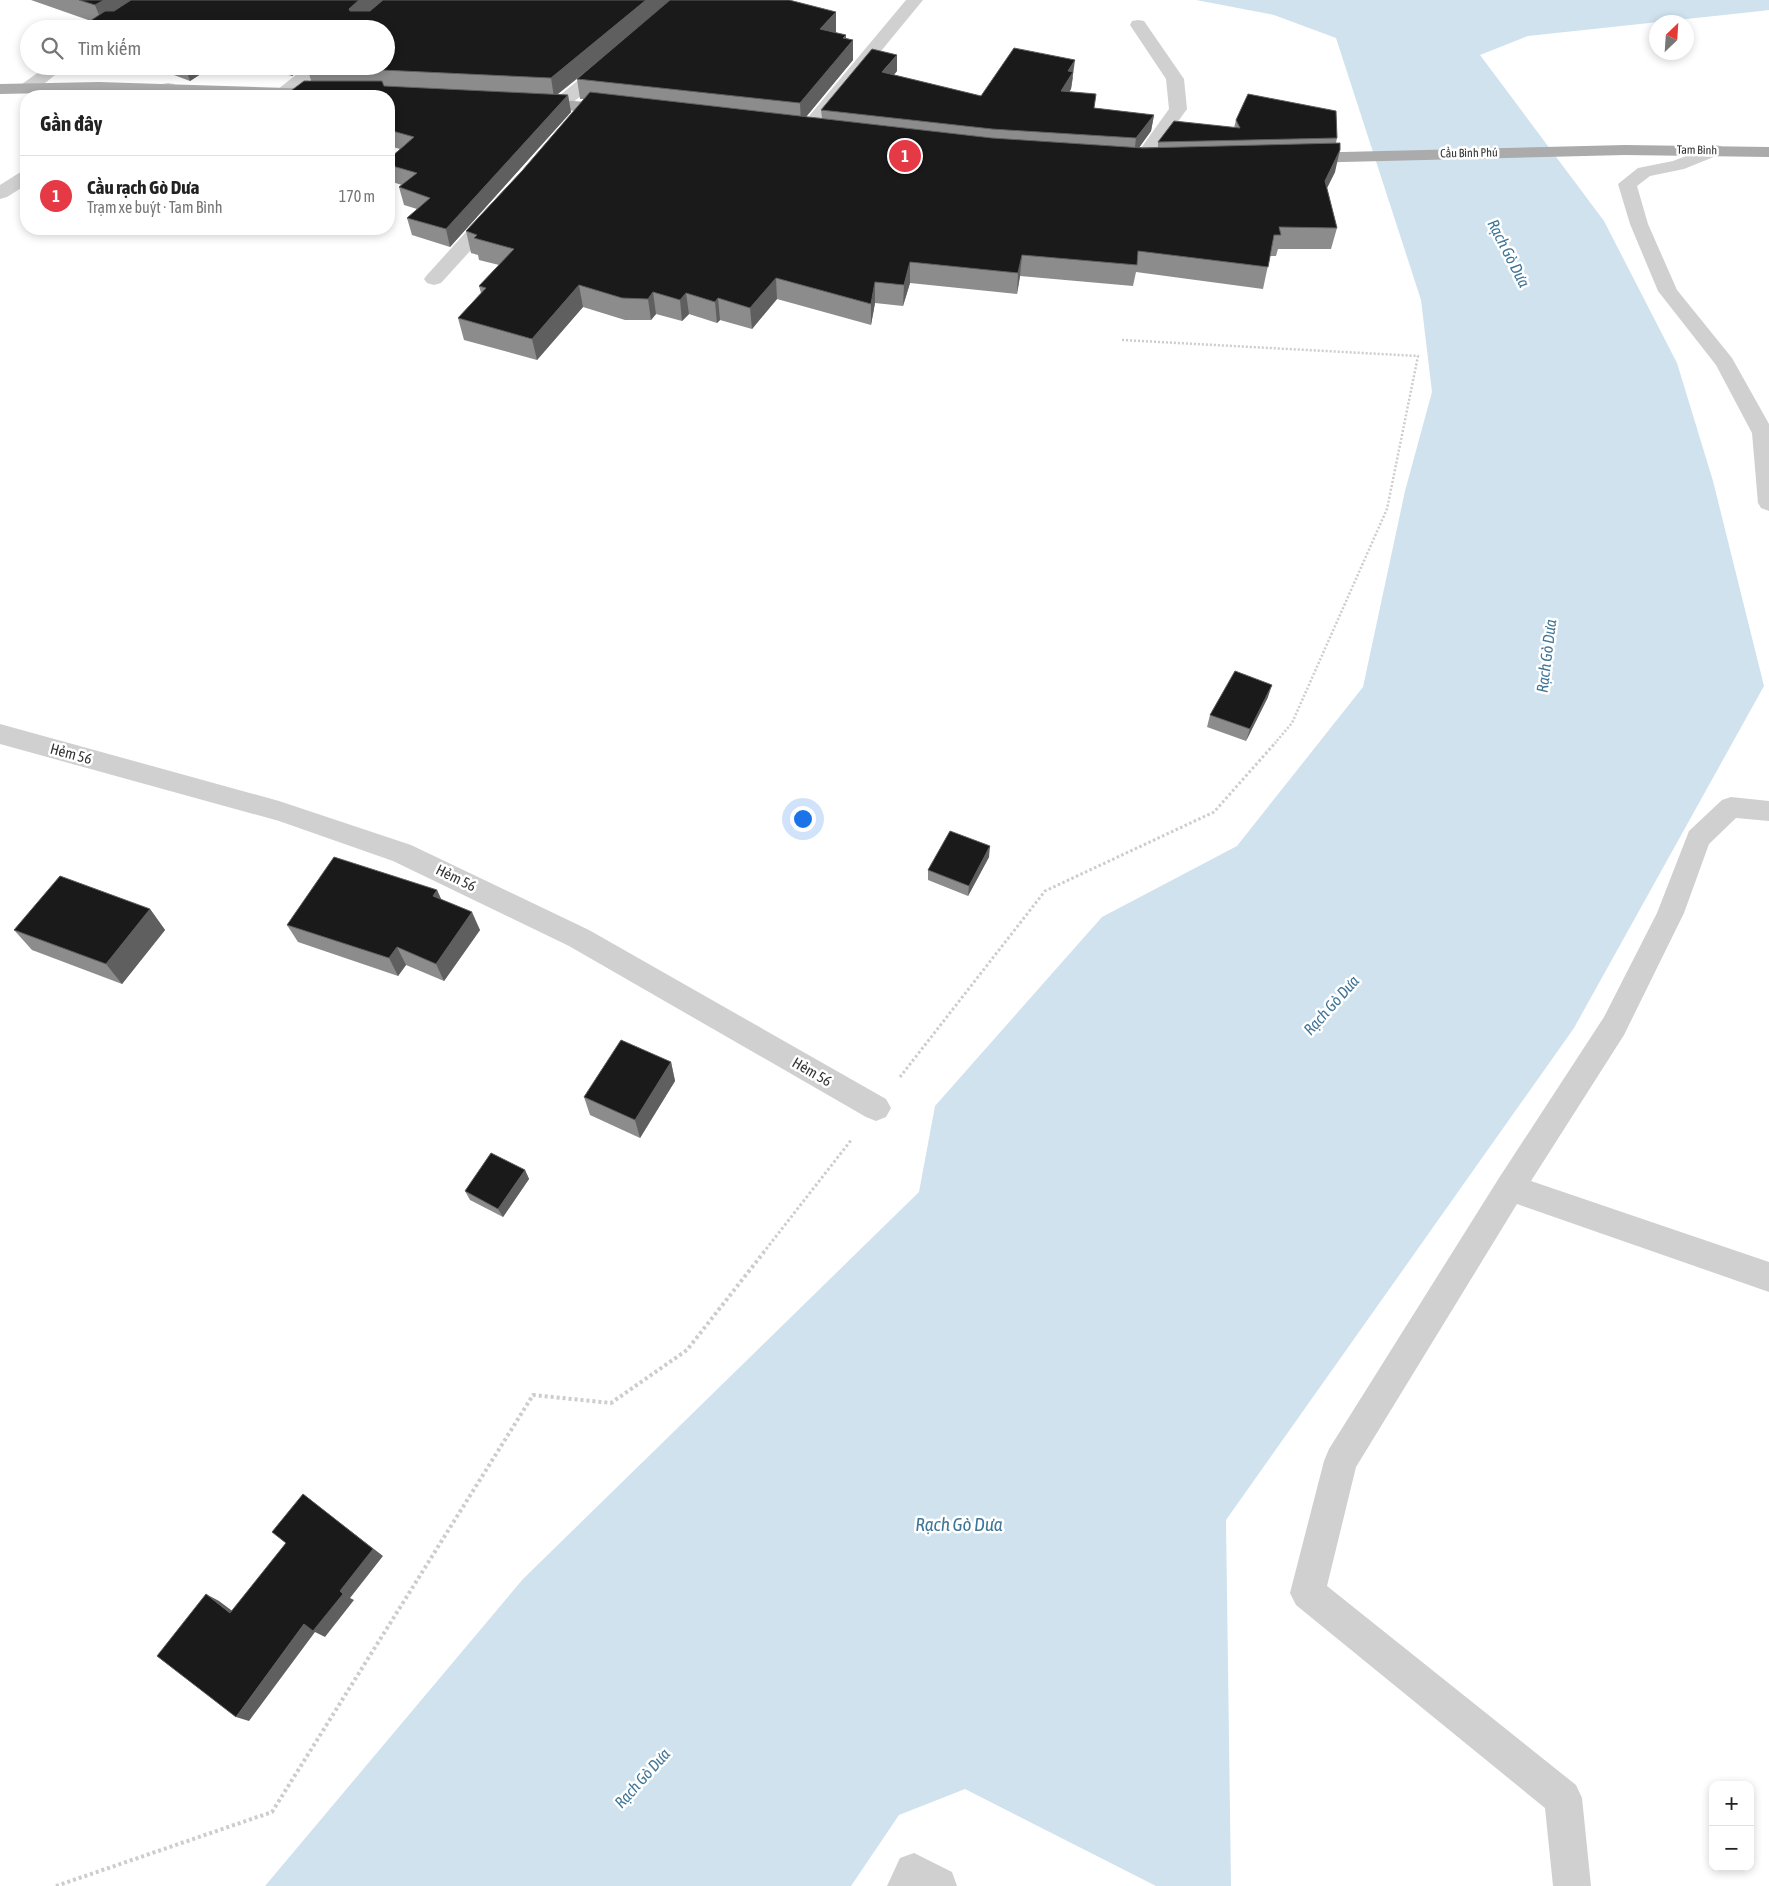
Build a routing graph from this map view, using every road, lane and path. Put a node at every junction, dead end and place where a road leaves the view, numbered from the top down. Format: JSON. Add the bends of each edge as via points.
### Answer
{"nodes":[{"id":1,"x":915,"y":0,"type":"edge"},
{"id":2,"x":1138,"y":25,"type":"dead end"},
{"id":3,"x":618,"y":55,"type":"edge"},
{"id":4,"x":46,"y":75,"type":"edge"},
{"id":5,"x":307,"y":75,"type":"edge"},
{"id":6,"x":28,"y":88,"type":"junction"},
{"id":7,"x":0,"y":89,"type":"edge"},
{"id":8,"x":95,"y":90,"type":"edge"},
{"id":9,"x":288,"y":90,"type":"edge"},
{"id":10,"x":519,"y":102,"type":"edge"},
{"id":11,"x":559,"y":105,"type":"junction"},
{"id":12,"x":588,"y":106,"type":"junction"},
{"id":13,"x":628,"y":111,"type":"edge"},
{"id":14,"x":575,"y":121,"type":"edge"},
{"id":15,"x":786,"y":129,"type":"edge"},
{"id":16,"x":806,"y":131,"type":"junction"},
{"id":17,"x":825,"y":133,"type":"edge"},
{"id":18,"x":1625,"y":150,"type":"joint"},
{"id":19,"x":1715,"y":150,"type":"junction"},
{"id":20,"x":1769,"y":152,"type":"edge"},
{"id":21,"x":1285,"y":158,"type":"edge"},
{"id":22,"x":1120,"y":160,"type":"edge"},
{"id":23,"x":1159,"y":161,"type":"edge"},
{"id":24,"x":1140,"y":162,"type":"junction"},
{"id":25,"x":20,"y":181,"type":"edge"},
{"id":26,"x":0,"y":193,"type":"edge"},
{"id":27,"x":505,"y":202,"type":"edge"},
{"id":28,"x":434,"y":279,"type":"dead end"},
{"id":29,"x":1769,"y":503,"type":"edge"},
{"id":30,"x":0,"y":734,"type":"edge"},
{"id":31,"x":1769,"y":811,"type":"edge"},
{"id":32,"x":876,"y":1108,"type":"dead end"},
{"id":33,"x":1510,"y":1188,"type":"junction"},
{"id":34,"x":1769,"y":1277,"type":"edge"},
{"id":35,"x":906,"y":1886,"type":"edge"},
{"id":36,"x":938,"y":1886,"type":"edge"},
{"id":37,"x":1572,"y":1886,"type":"edge"}],
"edges":[{"from":1,"to":16,"type":"street"},
{"from":2,"to":24,"type":"street","via":[[1174,79],[1178,109]]},
{"from":3,"to":11,"type":"street"},
{"from":4,"to":6,"type":"street"},
{"from":5,"to":9,"type":"street"},
{"from":6,"to":7,"type":"main road"},
{"from":6,"to":8,"type":"main road"},
{"from":10,"to":11,"type":"main road"},
{"from":11,"to":12,"type":"main road"},
{"from":12,"to":13,"type":"main road"},
{"from":12,"to":14,"type":"street"},
{"from":15,"to":16,"type":"main road"},
{"from":16,"to":17,"type":"main road"},
{"from":18,"to":19,"type":"main road","name":"Tam Bình"},
{"from":18,"to":21,"type":"main road","name":"Cầu Bình Phú"},
{"from":19,"to":20,"type":"main road","name":"Tam Bình"},
{"from":19,"to":29,"type":"street","via":[[1678,166],[1644,172],[1627,184],[1668,292],[1725,362],[1763,433]]},
{"from":22,"to":24,"type":"main road"},
{"from":23,"to":24,"type":"main road"},
{"from":25,"to":26,"type":"street"},
{"from":27,"to":28,"type":"street"},
{"from":30,"to":32,"type":"street","name":"Hẻm 56","via":[[278,811],[402,853],[578,938]]},
{"from":31,"to":33,"type":"street","via":[[1731,807],[1698,838],[1670,913],[1614,1026]]},
{"from":33,"to":34,"type":"street"},
{"from":33,"to":37,"type":"street","via":[[1340,1462],[1308,1592],[1564,1798]]},
{"from":35,"to":36,"type":"street","via":[[914,1872]]}]}
